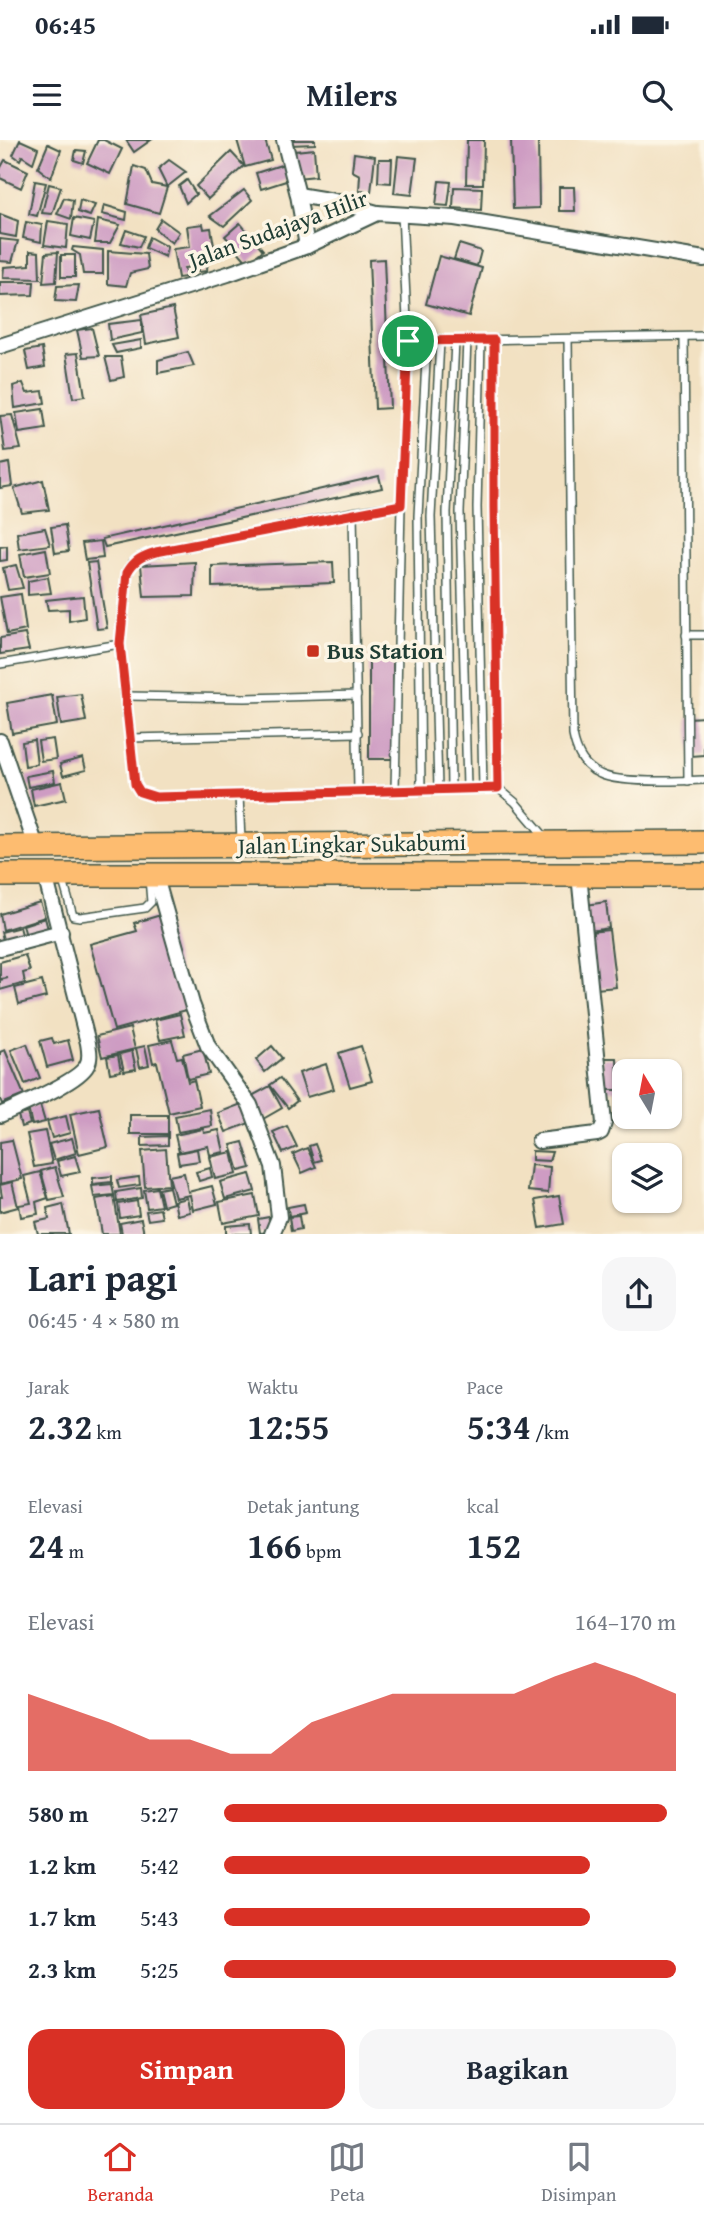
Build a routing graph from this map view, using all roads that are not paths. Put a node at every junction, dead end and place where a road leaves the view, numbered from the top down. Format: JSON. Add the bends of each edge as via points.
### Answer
{"nodes":[{"id":1,"x":284,"y":140,"type":"edge"},
{"id":2,"x":298,"y":195,"type":"junction"},
{"id":3,"x":377,"y":213,"type":"junction"},
{"id":4,"x":402,"y":214,"type":"junction"},
{"id":5,"x":307,"y":246,"type":"junction"},
{"id":6,"x":704,"y":259,"type":"edge"},
{"id":7,"x":704,"y":336,"type":"edge"},
{"id":8,"x":684,"y":337,"type":"junction"},
{"id":9,"x":568,"y":338,"type":"junction"},
{"id":10,"x":467,"y":340,"type":"junction"},
{"id":11,"x":481,"y":340,"type":"junction"},
{"id":12,"x":494,"y":340,"type":"junction"},
{"id":13,"x":408,"y":341,"type":"junction"},
{"id":14,"x":427,"y":341,"type":"junction"},
{"id":15,"x":440,"y":341,"type":"junction"},
{"id":16,"x":455,"y":341,"type":"junction"},
{"id":17,"x":0,"y":346,"type":"edge"},
{"id":18,"x":401,"y":505,"type":"junction"},
{"id":19,"x":354,"y":513,"type":"junction"},
{"id":20,"x":687,"y":635,"type":"junction"},
{"id":21,"x":704,"y":635,"type":"edge"},
{"id":22,"x":120,"y":644,"type":"junction"},
{"id":23,"x":0,"y":664,"type":"edge"},
{"id":24,"x":357,"y":695,"type":"junction"},
{"id":25,"x":125,"y":696,"type":"junction"},
{"id":26,"x":358,"y":733,"type":"junction"},
{"id":27,"x":130,"y":738,"type":"junction"},
{"id":28,"x":0,"y":741,"type":"edge"},
{"id":29,"x":704,"y":780,"type":"edge"},
{"id":30,"x":688,"y":781,"type":"junction"},
{"id":31,"x":482,"y":788,"type":"junction"},
{"id":32,"x":498,"y":788,"type":"junction"},
{"id":33,"x":438,"y":789,"type":"junction"},
{"id":34,"x":451,"y":789,"type":"junction"},
{"id":35,"x":467,"y":789,"type":"junction"},
{"id":36,"x":395,"y":790,"type":"junction"},
{"id":37,"x":421,"y":790,"type":"junction"},
{"id":38,"x":358,"y":791,"type":"junction"},
{"id":39,"x":239,"y":795,"type":"junction"},
{"id":40,"x":704,"y":842,"type":"edge"},
{"id":41,"x":241,"y":845,"type":"junction"},
{"id":42,"x":36,"y":846,"type":"junction"},
{"id":43,"x":0,"y":847,"type":"edge"},
{"id":44,"x":550,"y":858,"type":"junction"},
{"id":45,"x":152,"y":874,"type":"junction"},
{"id":46,"x":53,"y":875,"type":"junction"},
{"id":47,"x":579,"y":875,"type":"junction"},
{"id":48,"x":704,"y":875,"type":"edge"},
{"id":49,"x":0,"y":876,"type":"edge"},
{"id":50,"x":61,"y":932,"type":"junction"},
{"id":51,"x":0,"y":948,"type":"edge"},
{"id":52,"x":0,"y":1115,"type":"edge"},
{"id":53,"x":539,"y":1141,"type":"dead end"},
{"id":54,"x":272,"y":1234,"type":"edge"}],
"edges":[{"from":1,"to":2,"type":"street"},
{"from":2,"to":3,"type":"street"},
{"from":2,"to":5,"type":"street"},
{"from":3,"to":4,"type":"street","name":"Jalan Sudajaya Hilir"},
{"from":3,"to":5,"type":"street","name":"Jalan Sudajaya Hilir"},
{"from":4,"to":6,"type":"street","name":"Jalan Sudajaya Hilir","via":[[480,221]]},
{"from":4,"to":13,"type":"lane"},
{"from":5,"to":17,"type":"street","name":"Jalan Sudajaya Hilir"},
{"from":7,"to":8,"type":"lane"},
{"from":8,"to":9,"type":"lane"},
{"from":8,"to":20,"type":"lane"},
{"from":9,"to":12,"type":"lane"},
{"from":9,"to":30,"type":"lane","via":[[576,750],[600,775]]},
{"from":10,"to":11,"type":"lane"},
{"from":10,"to":16,"type":"lane"},
{"from":10,"to":35,"type":"lane","via":[[460,513]]},
{"from":11,"to":12,"type":"lane"},
{"from":11,"to":31,"type":"lane","via":[[477,507]]},
{"from":12,"to":32,"type":"lane"},
{"from":13,"to":14,"type":"lane"},
{"from":13,"to":18,"type":"lane"},
{"from":14,"to":15,"type":"lane"},
{"from":14,"to":37,"type":"lane","via":[[418,516]]},
{"from":15,"to":16,"type":"lane"},
{"from":15,"to":33,"type":"lane","via":[[430,517]]},
{"from":16,"to":34,"type":"lane","via":[[447,512]]},
{"from":18,"to":19,"type":"lane"},
{"from":18,"to":36,"type":"lane"},
{"from":19,"to":22,"type":"lane","via":[[142,555],[127,573]]},
{"from":19,"to":24,"type":"lane"},
{"from":20,"to":21,"type":"lane"},
{"from":20,"to":30,"type":"lane"},
{"from":22,"to":23,"type":"lane"},
{"from":22,"to":25,"type":"lane"},
{"from":24,"to":25,"type":"lane"},
{"from":24,"to":26,"type":"lane"},
{"from":25,"to":27,"type":"lane"},
{"from":26,"to":27,"type":"lane"},
{"from":26,"to":38,"type":"lane"},
{"from":27,"to":39,"type":"lane","via":[[140,792],[156,797]]},
{"from":28,"to":42,"type":"street"},
{"from":29,"to":30,"type":"lane"},
{"from":31,"to":32,"type":"lane"},
{"from":31,"to":35,"type":"lane"},
{"from":32,"to":44,"type":"lane","via":[[515,802]]},
{"from":33,"to":34,"type":"lane"},
{"from":33,"to":37,"type":"lane"},
{"from":34,"to":35,"type":"lane"},
{"from":36,"to":37,"type":"lane"},
{"from":36,"to":38,"type":"lane"},
{"from":38,"to":39,"type":"lane"},
{"from":39,"to":41,"type":"lane"},
{"from":40,"to":44,"type":"main road","name":"Jalan Lingkar Sukabumi"},
{"from":41,"to":42,"type":"main road","name":"Jalan Lingkar Sukabumi"},
{"from":41,"to":44,"type":"main road","name":"Jalan Lingkar Sukabumi"},
{"from":42,"to":43,"type":"main road","name":"Jalan Lingkar Sukabumi"},
{"from":44,"to":45,"type":"main road","name":"Jalan Lingkar Sukabumi"},
{"from":44,"to":47,"type":"main road","name":"Jalan Lingkar Sukabumi"},
{"from":45,"to":46,"type":"main road","name":"Jalan Lingkar Sukabumi"},
{"from":45,"to":46,"type":"lane","via":[[151,902],[145,908],[80,918],[73,916]]},
{"from":45,"to":54,"type":"street","via":[[208,1046],[250,1105],[273,1166],[279,1217]]},
{"from":46,"to":49,"type":"main road","name":"Jalan Lingkar Sukabumi"},
{"from":46,"to":50,"type":"street"},
{"from":47,"to":48,"type":"main road","name":"Jalan Lingkar Sukabumi"},
{"from":47,"to":53,"type":"street","via":[[604,1123],[597,1134]]},
{"from":50,"to":51,"type":"street"},
{"from":50,"to":52,"type":"street","via":[[88,1043],[88,1063],[66,1083]]}]}
